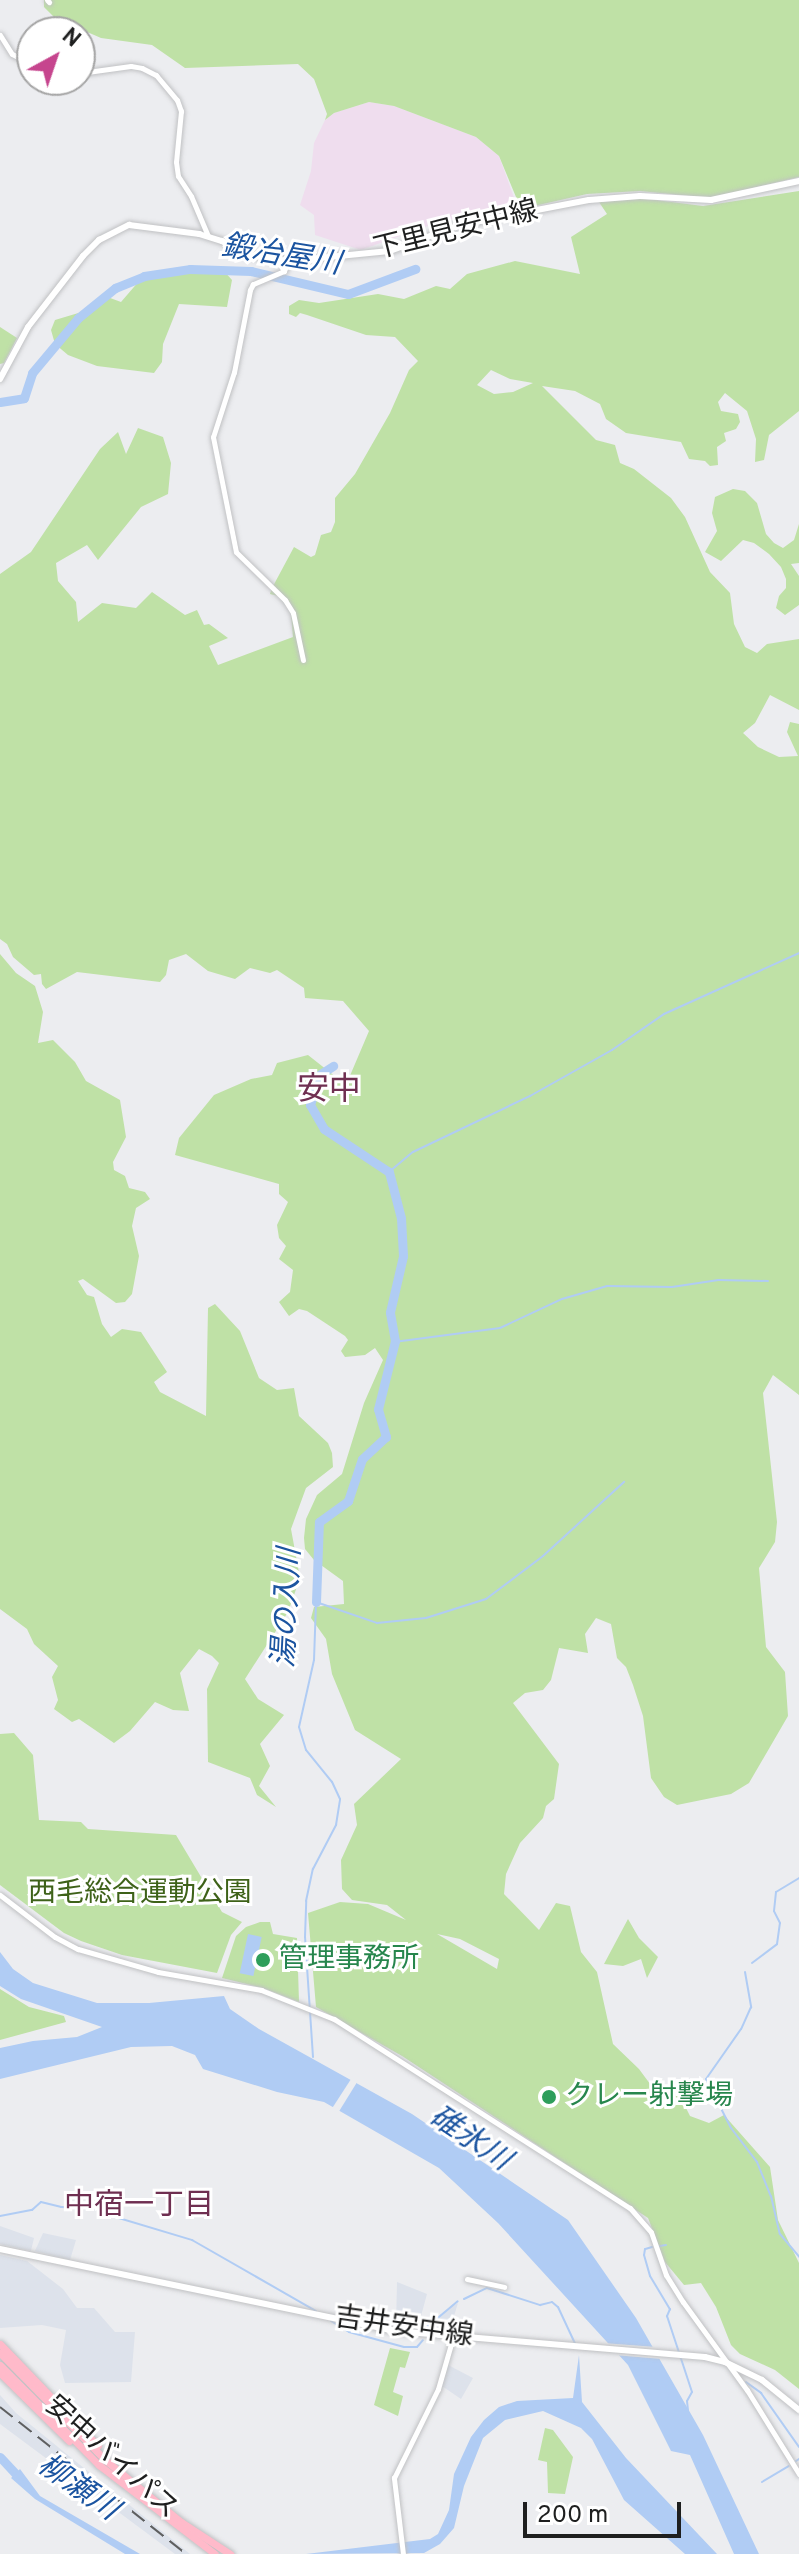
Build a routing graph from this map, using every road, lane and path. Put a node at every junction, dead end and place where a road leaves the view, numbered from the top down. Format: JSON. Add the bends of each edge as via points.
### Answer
{"nodes":[{"id":1,"x":0,"y":35,"type":"edge"},
{"id":2,"x":16,"y":56,"type":"edge"},
{"id":3,"x":96,"y":71,"type":"edge"},
{"id":4,"x":799,"y":181,"type":"edge"},
{"id":5,"x":208,"y":236,"type":"junction"},
{"id":6,"x":288,"y":261,"type":"junction"},
{"id":7,"x":0,"y":379,"type":"edge"},
{"id":8,"x":303,"y":660,"type":"dead end"},
{"id":9,"x":0,"y":1895,"type":"edge"},
{"id":10,"x":0,"y":2249,"type":"edge"},
{"id":11,"x":467,"y":2279,"type":"dead end"},
{"id":12,"x":504,"y":2287,"type":"dead end"},
{"id":13,"x":453,"y":2337,"type":"junction"},
{"id":14,"x":0,"y":2344,"type":"edge"},
{"id":15,"x":0,"y":2353,"type":"edge"},
{"id":16,"x":725,"y":2362,"type":"junction"},
{"id":17,"x":0,"y":2365,"type":"edge"},
{"id":18,"x":0,"y":2373,"type":"edge"},
{"id":19,"x":799,"y":2410,"type":"edge"},
{"id":20,"x":99,"y":2465,"type":"junction"},
{"id":21,"x":799,"y":2474,"type":"edge"},
{"id":22,"x":127,"y":2478,"type":"junction"},
{"id":23,"x":215,"y":2554,"type":"edge"},
{"id":24,"x":230,"y":2554,"type":"edge"},
{"id":25,"x":403,"y":2554,"type":"edge"}],
"edges":[{"from":1,"to":2,"type":"street"},
{"from":3,"to":5,"type":"street","via":[[142,68],[156,75],[177,100],[178,176]]},
{"from":4,"to":6,"type":"main road","name":"下里見安中線","via":[[711,200],[589,200],[459,225],[390,251]]},
{"from":5,"to":6,"type":"main road","name":"下里見安中線","via":[[248,255]]},
{"from":5,"to":7,"type":"main road","name":"下里見安中線","via":[[129,225],[99,240],[28,327]]},
{"from":6,"to":8,"type":"street","via":[[284,271],[250,290],[234,372],[213,437],[236,552],[285,600]]},
{"from":9,"to":16,"type":"street","via":[[67,1944],[158,1972],[261,1990],[368,2039],[637,2214],[651,2232],[670,2282]]},
{"from":10,"to":13,"type":"main road","name":"吉井安中線","via":[[360,2325]]},
{"from":11,"to":12,"type":"street"},
{"from":13,"to":16,"type":"main road","name":"吉井安中線"},
{"from":13,"to":25,"type":"street","via":[[438,2389],[394,2478]]},
{"from":14,"to":22,"type":"highway"},
{"from":15,"to":22,"type":"highway","name":"安中バイパス"},
{"from":16,"to":19,"type":"main road","name":"吉井安中線","via":[[762,2380]]},
{"from":16,"to":21,"type":"street"},
{"from":17,"to":20,"type":"highway","name":"安中バイパス"},
{"from":18,"to":20,"type":"highway"},
{"from":20,"to":23,"type":"highway","name":"安中バイパス"},
{"from":22,"to":24,"type":"highway","name":"安中バイパス"}]}
